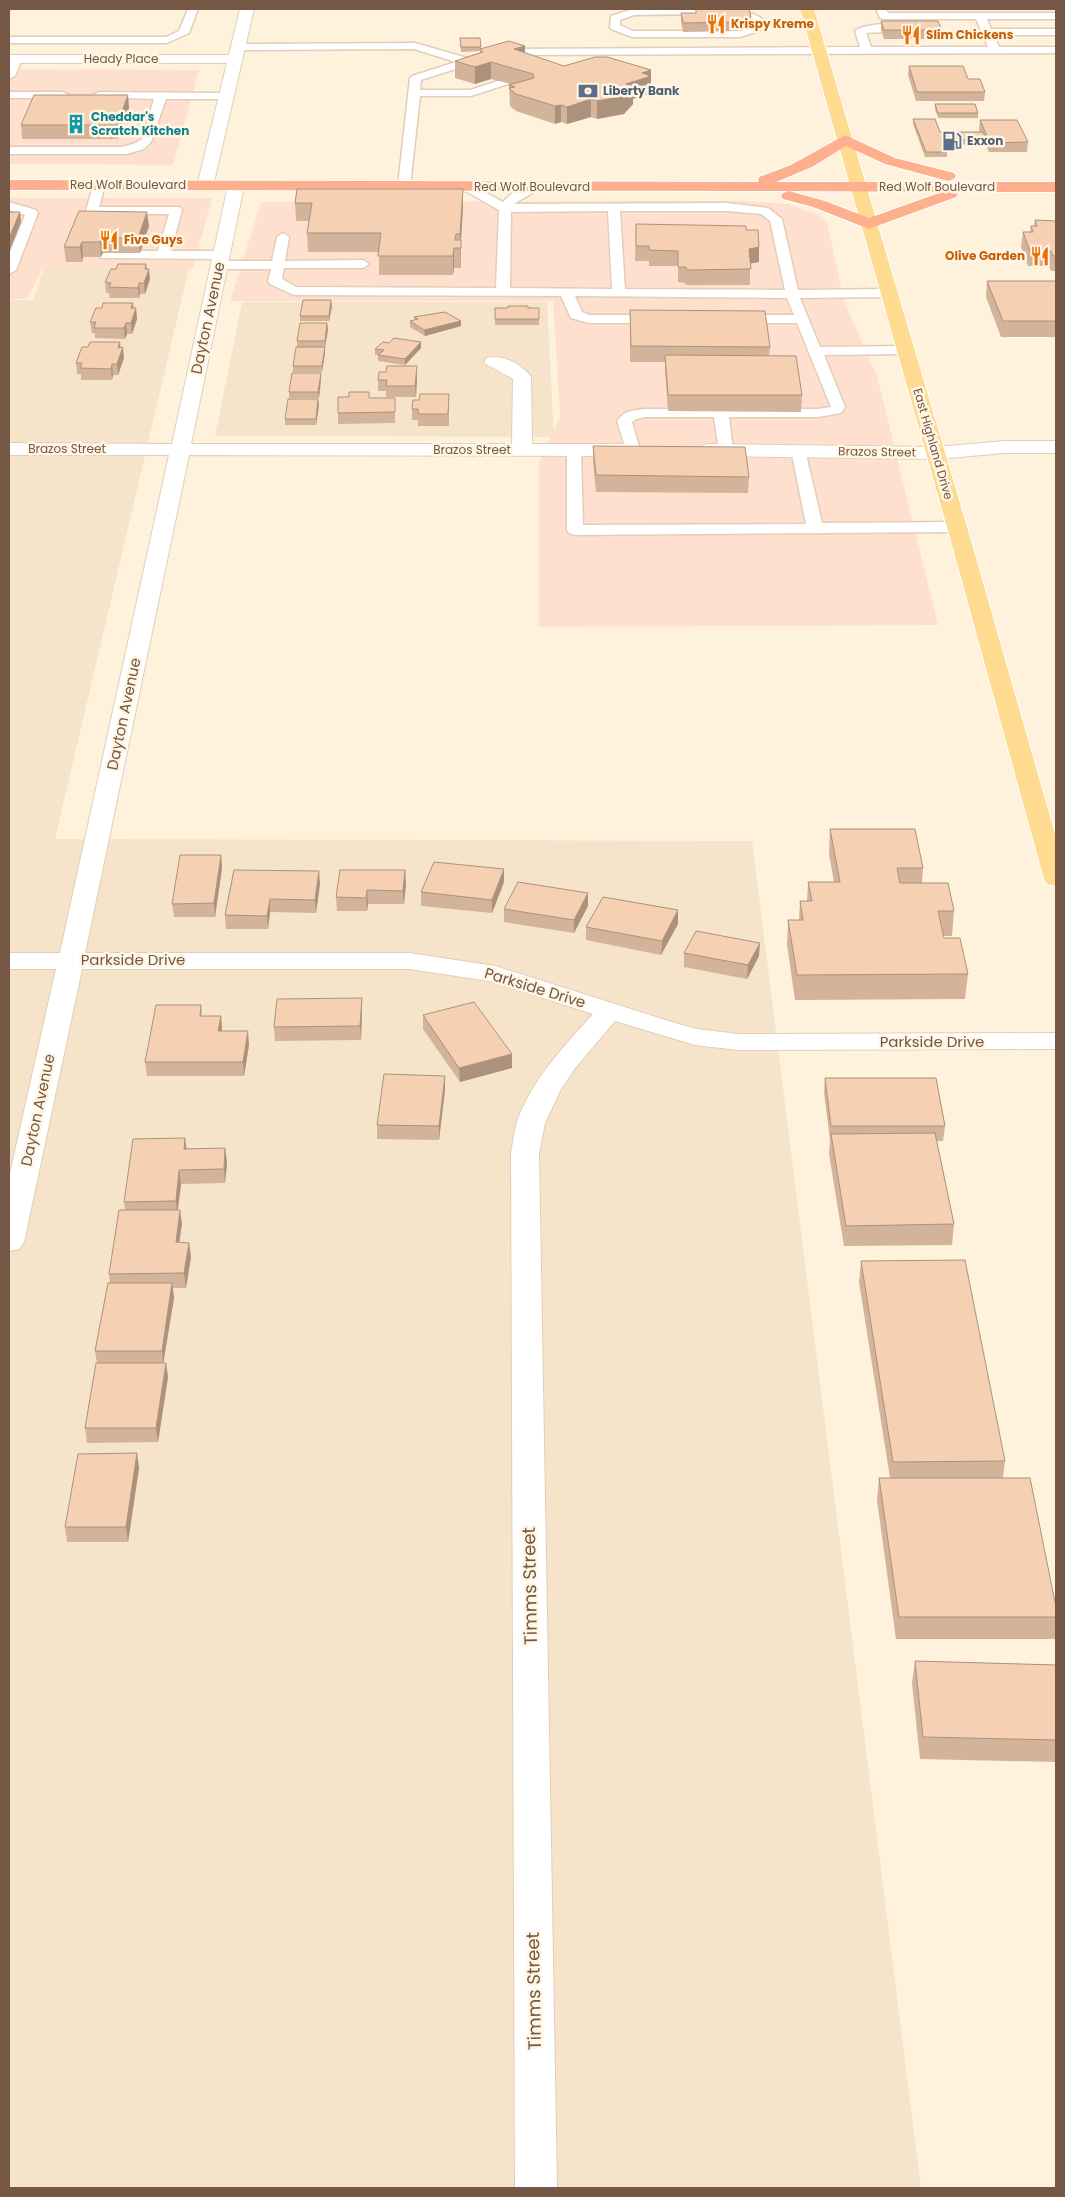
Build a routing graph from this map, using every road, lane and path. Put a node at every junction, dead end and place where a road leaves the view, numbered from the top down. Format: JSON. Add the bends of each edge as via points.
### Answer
{"nodes":[{"id":1,"x":193,"y":9,"type":"edge"},
{"id":2,"x":247,"y":9,"type":"edge"},
{"id":3,"x":881,"y":9,"type":"edge"},
{"id":4,"x":809,"y":16,"type":"edge"},
{"id":5,"x":980,"y":16,"type":"junction"},
{"id":6,"x":1056,"y":16,"type":"edge"},
{"id":7,"x":762,"y":23,"type":"junction"},
{"id":8,"x":915,"y":28,"type":"edge"},
{"id":9,"x":988,"y":32,"type":"junction"},
{"id":10,"x":1056,"y":32,"type":"edge"},
{"id":11,"x":967,"y":37,"type":"dead end"},
{"id":12,"x":9,"y":40,"type":"edge"},
{"id":13,"x":866,"y":50,"type":"junction"},
{"id":14,"x":972,"y":50,"type":"junction"},
{"id":15,"x":995,"y":50,"type":"junction"},
{"id":16,"x":1056,"y":50,"type":"edge"},
{"id":17,"x":819,"y":51,"type":"junction"},
{"id":18,"x":235,"y":53,"type":"junction"},
{"id":19,"x":13,"y":59,"type":"edge"},
{"id":20,"x":468,"y":62,"type":"junction"},
{"id":21,"x":9,"y":76,"type":"edge"},
{"id":22,"x":504,"y":82,"type":"edge"},
{"id":23,"x":415,"y":93,"type":"junction"},
{"id":24,"x":9,"y":95,"type":"edge"},
{"id":25,"x":161,"y":96,"type":"junction"},
{"id":26,"x":225,"y":96,"type":"junction"},
{"id":27,"x":845,"y":140,"type":"junction"},
{"id":28,"x":9,"y":151,"type":"edge"},
{"id":29,"x":99,"y":185,"type":"junction"},
{"id":30,"x":9,"y":186,"type":"edge"},
{"id":31,"x":205,"y":186,"type":"junction"},
{"id":32,"x":236,"y":186,"type":"junction"},
{"id":33,"x":404,"y":186,"type":"junction"},
{"id":34,"x":466,"y":186,"type":"junction"},
{"id":35,"x":858,"y":186,"type":"junction"},
{"id":36,"x":533,"y":187,"type":"junction"},
{"id":37,"x":736,"y":187,"type":"junction"},
{"id":38,"x":999,"y":187,"type":"junction"},
{"id":39,"x":1056,"y":187,"type":"edge"},
{"id":40,"x":9,"y":206,"type":"edge"},
{"id":41,"x":614,"y":207,"type":"junction"},
{"id":42,"x":505,"y":208,"type":"junction"},
{"id":43,"x":869,"y":224,"type":"junction"},
{"id":44,"x":283,"y":237,"type":"dead end"},
{"id":45,"x":105,"y":255,"type":"edge"},
{"id":46,"x":163,"y":255,"type":"junction"},
{"id":47,"x":220,"y":260,"type":"junction"},
{"id":48,"x":279,"y":264,"type":"junction"},
{"id":49,"x":363,"y":264,"type":"edge"},
{"id":50,"x":9,"y":270,"type":"edge"},
{"id":51,"x":503,"y":292,"type":"junction"},
{"id":52,"x":890,"y":293,"type":"junction"},
{"id":53,"x":567,"y":294,"type":"junction"},
{"id":54,"x":619,"y":294,"type":"junction"},
{"id":55,"x":792,"y":294,"type":"junction"},
{"id":56,"x":676,"y":319,"type":"edge"},
{"id":57,"x":725,"y":319,"type":"edge"},
{"id":58,"x":802,"y":319,"type":"junction"},
{"id":59,"x":906,"y":350,"type":"junction"},
{"id":60,"x":816,"y":352,"type":"junction"},
{"id":61,"x":494,"y":362,"type":"dead end"},
{"id":62,"x":721,"y":413,"type":"junction"},
{"id":63,"x":1056,"y":447,"type":"edge"},
{"id":64,"x":9,"y":449,"type":"edge"},
{"id":65,"x":181,"y":449,"type":"junction"},
{"id":66,"x":522,"y":450,"type":"junction"},
{"id":67,"x":574,"y":450,"type":"junction"},
{"id":68,"x":642,"y":450,"type":"joint"},
{"id":69,"x":689,"y":450,"type":"edge"},
{"id":70,"x":726,"y":450,"type":"junction"},
{"id":71,"x":798,"y":450,"type":"junction"},
{"id":72,"x":936,"y":452,"type":"junction"},
{"id":73,"x":1056,"y":465,"type":"edge"},
{"id":74,"x":957,"y":527,"type":"junction"},
{"id":75,"x":816,"y":528,"type":"junction"},
{"id":76,"x":1056,"y":880,"type":"edge"},
{"id":77,"x":71,"y":960,"type":"junction"},
{"id":78,"x":9,"y":961,"type":"edge"},
{"id":79,"x":610,"y":1011,"type":"junction"},
{"id":80,"x":1056,"y":1041,"type":"edge"},
{"id":81,"x":9,"y":1242,"type":"edge"},
{"id":82,"x":536,"y":2188,"type":"edge"}],
"edges":[{"from":1,"to":12,"type":"lane","via":[[184,33],[167,40]]},
{"from":2,"to":18,"type":"street"},
{"from":3,"to":5,"type":"lane","via":[[884,16]]},
{"from":4,"to":7,"type":"lane"},
{"from":4,"to":17,"type":"main road","name":"East Highland Drive"},
{"from":5,"to":6,"type":"lane"},
{"from":5,"to":9,"type":"lane"},
{"from":7,"to":7,"type":"lane","via":[[750,16],[729,13],[633,12],[615,18],[615,28],[632,34],[740,34],[756,29]]},
{"from":8,"to":13,"type":"lane","via":[[869,28],[860,31]]},
{"from":9,"to":10,"type":"lane"},
{"from":9,"to":15,"type":"lane"},
{"from":11,"to":14,"type":"lane"},
{"from":13,"to":14,"type":"lane"},
{"from":13,"to":17,"type":"lane"},
{"from":14,"to":15,"type":"lane"},
{"from":15,"to":16,"type":"lane"},
{"from":17,"to":20,"type":"lane","via":[[563,57],[498,52]]},
{"from":17,"to":27,"type":"main road","name":"East Highland Drive"},
{"from":18,"to":19,"type":"street","name":"Heady Place"},
{"from":18,"to":20,"type":"lane","via":[[415,46]]},
{"from":18,"to":26,"type":"street"},
{"from":19,"to":21,"type":"lane"},
{"from":20,"to":23,"type":"lane","via":[[416,78]]},
{"from":22,"to":23,"type":"lane","via":[[472,93]]},
{"from":23,"to":33,"type":"lane"},
{"from":24,"to":25,"type":"lane"},
{"from":25,"to":26,"type":"lane"},
{"from":25,"to":28,"type":"lane","via":[[146,140],[132,149]]},
{"from":26,"to":31,"type":"street"},
{"from":27,"to":35,"type":"main road","name":"East Highland Drive"},
{"from":27,"to":37,"type":"highway","via":[[790,172]]},
{"from":27,"to":38,"type":"highway","via":[[890,161]]},
{"from":29,"to":30,"type":"highway","name":"Red Wolf Boulevard"},
{"from":29,"to":31,"type":"highway","name":"Red Wolf Boulevard"},
{"from":29,"to":46,"type":"lane","via":[[92,210],[176,210]]},
{"from":31,"to":32,"type":"highway","name":"Red Wolf Boulevard"},
{"from":32,"to":33,"type":"highway","name":"Red Wolf Boulevard"},
{"from":32,"to":47,"type":"street","name":"Dayton Avenue"},
{"from":33,"to":34,"type":"highway","name":"Red Wolf Boulevard"},
{"from":34,"to":36,"type":"highway","name":"Red Wolf Boulevard"},
{"from":34,"to":42,"type":"lane"},
{"from":35,"to":37,"type":"highway","name":"Red Wolf Boulevard"},
{"from":35,"to":38,"type":"highway","name":"Red Wolf Boulevard"},
{"from":35,"to":43,"type":"main road","name":"East Highland Drive"},
{"from":36,"to":37,"type":"highway","name":"Red Wolf Boulevard"},
{"from":36,"to":42,"type":"lane","via":[[512,198]]},
{"from":37,"to":43,"type":"highway","via":[[819,204]]},
{"from":38,"to":39,"type":"highway","name":"Red Wolf Boulevard"},
{"from":38,"to":43,"type":"highway","via":[[944,196]]},
{"from":40,"to":50,"type":"lane","via":[[32,213]]},
{"from":41,"to":42,"type":"lane"},
{"from":41,"to":54,"type":"lane"},
{"from":41,"to":55,"type":"lane","via":[[727,207],[764,211],[776,219]]},
{"from":42,"to":51,"type":"lane"},
{"from":43,"to":52,"type":"main road","name":"East Highland Drive"},
{"from":44,"to":48,"type":"lane"},
{"from":45,"to":46,"type":"lane"},
{"from":46,"to":47,"type":"lane"},
{"from":47,"to":48,"type":"lane"},
{"from":47,"to":65,"type":"street","name":"Dayton Avenue"},
{"from":48,"to":49,"type":"lane"},
{"from":48,"to":51,"type":"lane","via":[[275,282],[294,291]]},
{"from":51,"to":53,"type":"lane"},
{"from":52,"to":55,"type":"lane"},
{"from":52,"to":59,"type":"main road","name":"East Highland Drive"},
{"from":53,"to":54,"type":"lane"},
{"from":53,"to":56,"type":"lane","via":[[576,315],[589,319]]},
{"from":54,"to":55,"type":"lane"},
{"from":55,"to":58,"type":"lane"},
{"from":57,"to":58,"type":"lane"},
{"from":58,"to":60,"type":"lane"},
{"from":59,"to":60,"type":"lane"},
{"from":59,"to":72,"type":"main road","name":"East Highland Drive"},
{"from":60,"to":62,"type":"lane","via":[[838,407],[836,410],[818,413]]},
{"from":61,"to":66,"type":"street","via":[[507,366],[522,377]]},
{"from":62,"to":68,"type":"lane","via":[[632,415],[624,421]]},
{"from":62,"to":70,"type":"lane"},
{"from":63,"to":72,"type":"street"},
{"from":64,"to":65,"type":"street","name":"Brazos Street"},
{"from":65,"to":66,"type":"street","name":"Brazos Street"},
{"from":65,"to":77,"type":"street","name":"Dayton Avenue"},
{"from":66,"to":67,"type":"street","name":"Brazos Street"},
{"from":67,"to":68,"type":"street","name":"Brazos Street"},
{"from":67,"to":75,"type":"lane","via":[[575,530]]},
{"from":69,"to":70,"type":"street","name":"Brazos Street"},
{"from":70,"to":71,"type":"street","name":"Brazos Street"},
{"from":71,"to":72,"type":"street","name":"Brazos Street"},
{"from":71,"to":75,"type":"lane"},
{"from":72,"to":73,"type":"street","via":[[1010,464]]},
{"from":72,"to":74,"type":"main road","name":"East Highland Drive"},
{"from":74,"to":75,"type":"lane"},
{"from":74,"to":76,"type":"main road","name":"East Highland Drive"},
{"from":77,"to":78,"type":"street","name":"Parkside Drive"},
{"from":77,"to":79,"type":"street","name":"Parkside Drive","via":[[409,961],[495,974]]},
{"from":77,"to":81,"type":"street","name":"Dayton Avenue"},
{"from":79,"to":80,"type":"street","name":"Parkside Drive","via":[[695,1037],[738,1042]]},
{"from":79,"to":82,"type":"street","name":"Timms Street","via":[[548,1085],[531,1121],[525,1153]]}]}
